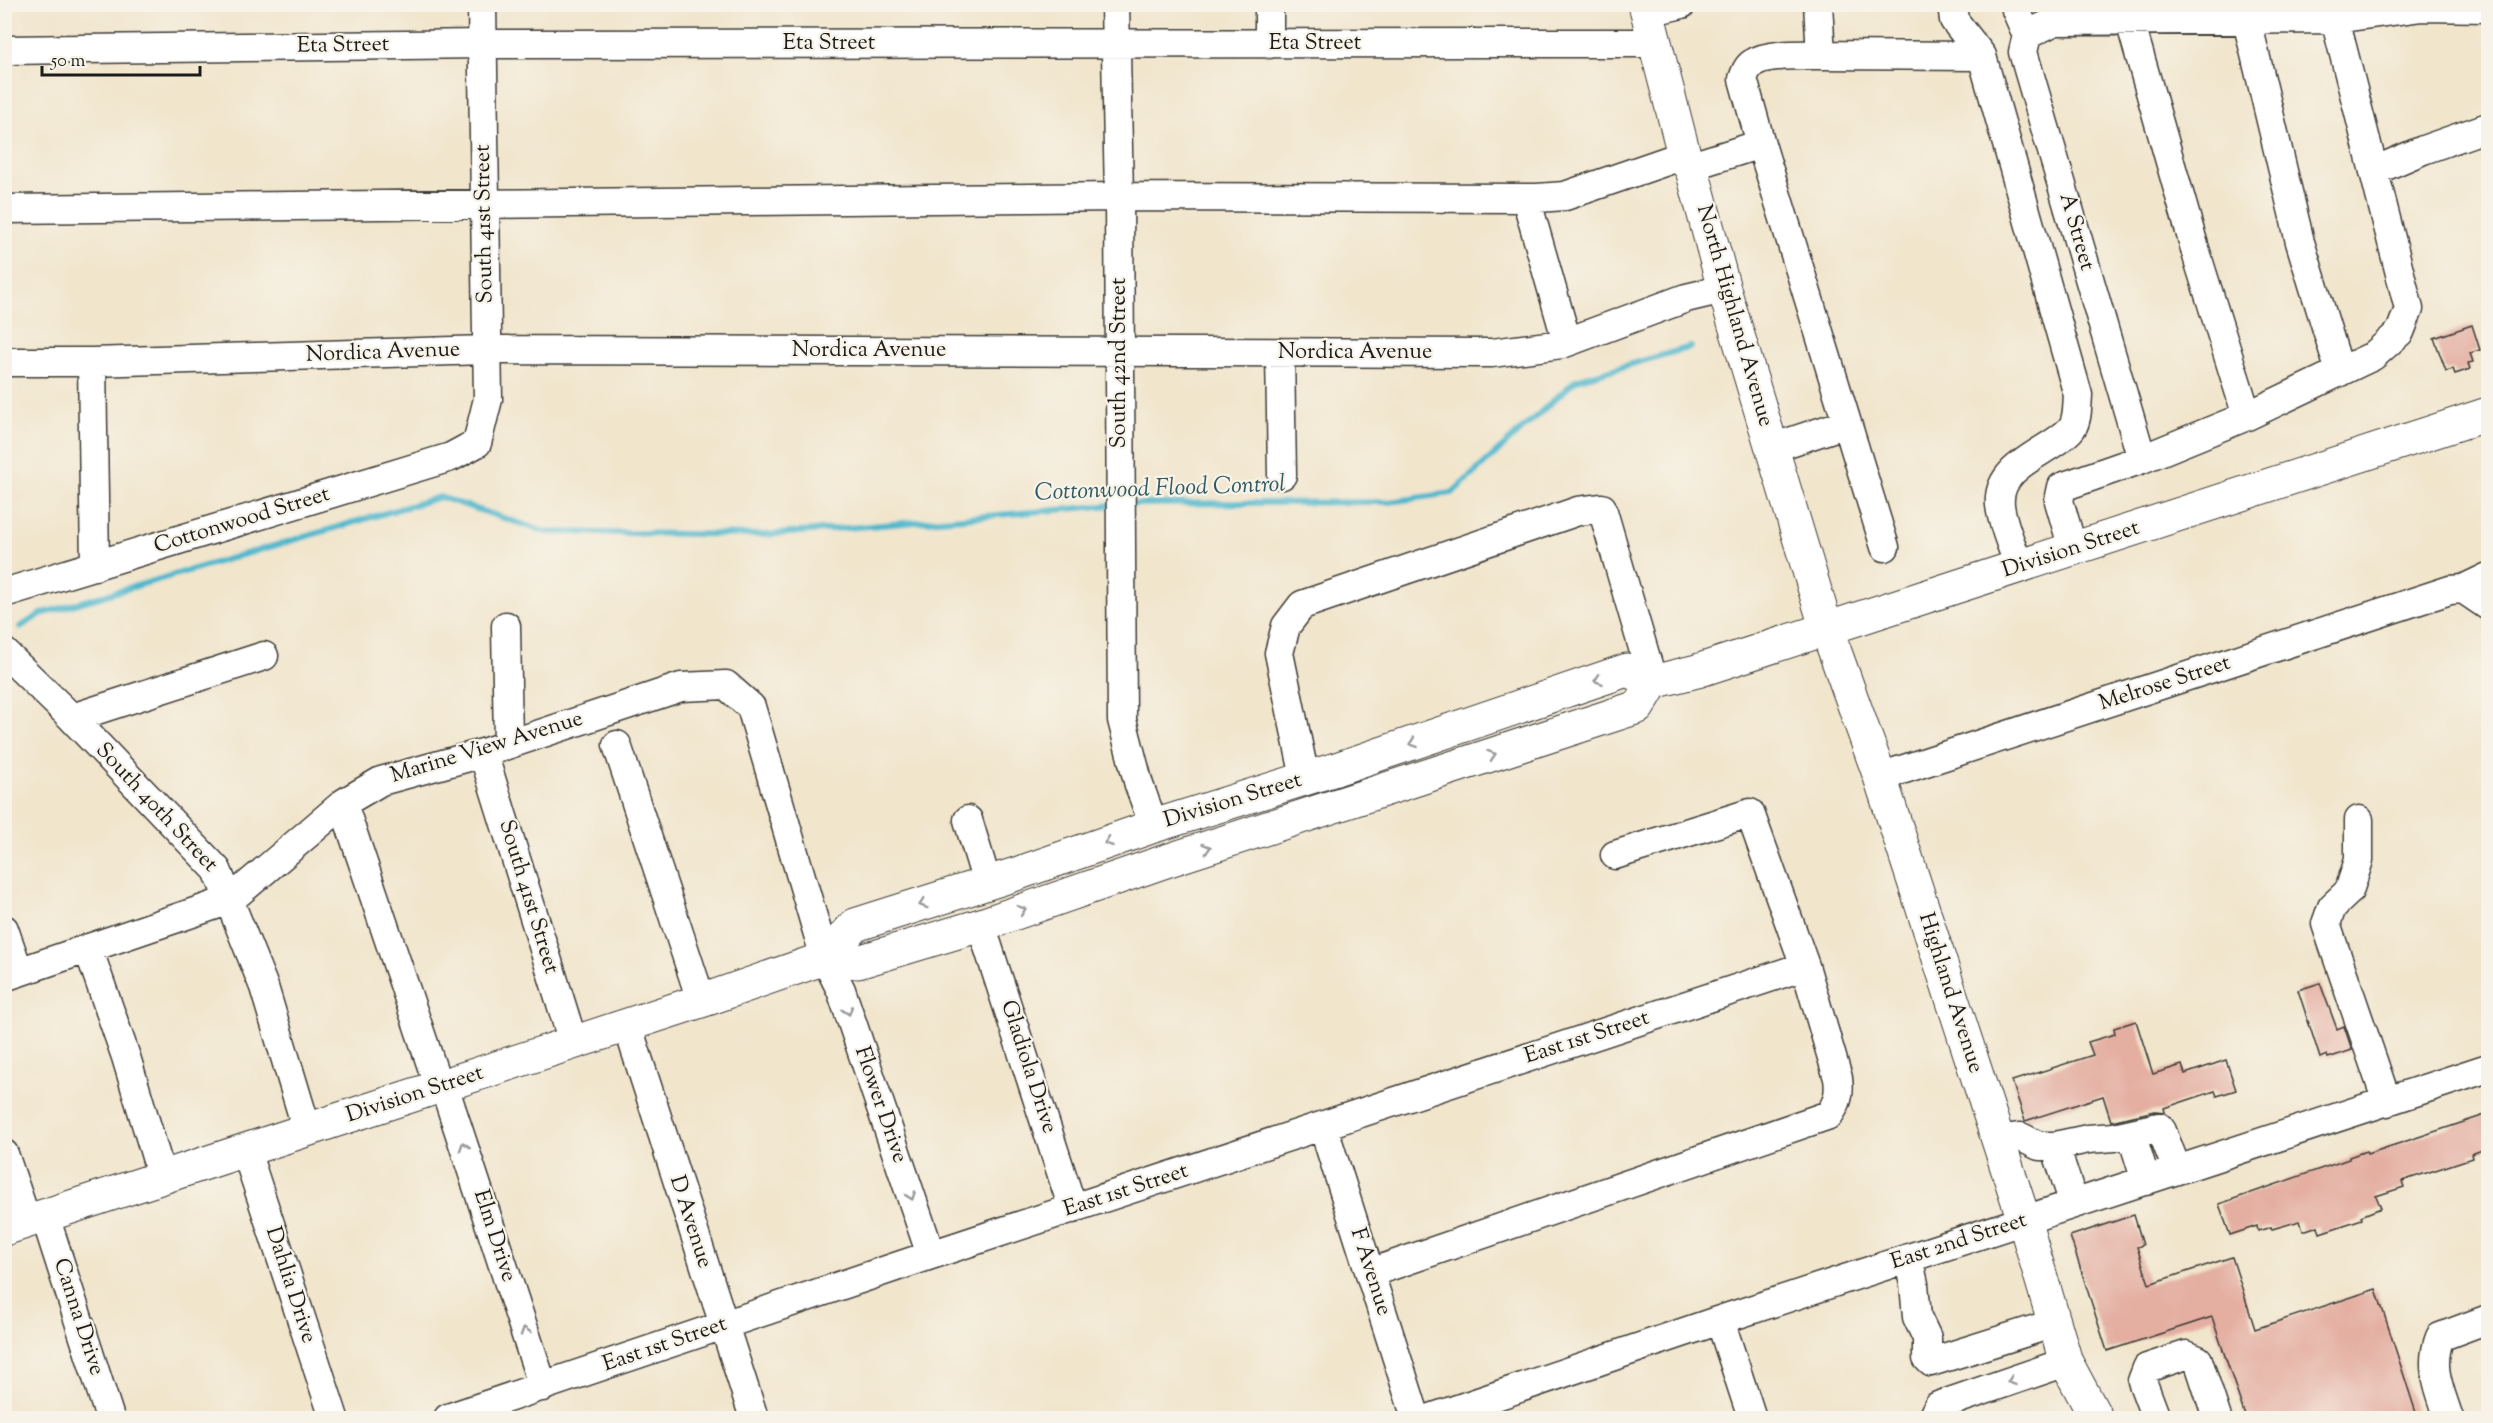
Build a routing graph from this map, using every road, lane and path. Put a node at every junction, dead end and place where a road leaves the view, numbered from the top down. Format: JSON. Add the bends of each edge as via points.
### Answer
{"nodes":[{"id":1,"x":482,"y":4,"type":"edge"},
{"id":2,"x":1115,"y":4,"type":"edge"},
{"id":3,"x":1269,"y":4,"type":"edge"},
{"id":4,"x":1682,"y":4,"type":"edge"},
{"id":5,"x":1818,"y":4,"type":"edge"},
{"id":6,"x":1952,"y":4,"type":"edge"},
{"id":7,"x":2016,"y":4,"type":"edge"},
{"id":8,"x":2392,"y":8,"type":"edge"},
{"id":9,"x":2488,"y":8,"type":"edge"},
{"id":10,"x":2245,"y":12,"type":"edge"},
{"id":11,"x":2334,"y":12,"type":"edge"},
{"id":12,"x":2127,"y":13,"type":"edge"},
{"id":13,"x":1649,"y":20,"type":"edge"},
{"id":14,"x":2027,"y":35,"type":"junction"},
{"id":15,"x":483,"y":44,"type":"junction"},
{"id":16,"x":1115,"y":44,"type":"junction"},
{"id":17,"x":1269,"y":44,"type":"junction"},
{"id":18,"x":4,"y":50,"type":"edge"},
{"id":19,"x":1821,"y":55,"type":"junction"},
{"id":20,"x":1982,"y":56,"type":"junction"},
{"id":21,"x":2488,"y":127,"type":"edge"},
{"id":22,"x":1761,"y":144,"type":"junction"},
{"id":23,"x":1687,"y":161,"type":"junction"},
{"id":24,"x":2374,"y":171,"type":"junction"},
{"id":25,"x":1119,"y":197,"type":"junction"},
{"id":26,"x":1526,"y":198,"type":"junction"},
{"id":27,"x":484,"y":204,"type":"junction"},
{"id":28,"x":4,"y":209,"type":"edge"},
{"id":29,"x":1724,"y":289,"type":"junction"},
{"id":30,"x":1567,"y":342,"type":"junction"},
{"id":31,"x":486,"y":350,"type":"junction"},
{"id":32,"x":1120,"y":352,"type":"junction"},
{"id":33,"x":1280,"y":353,"type":"junction"},
{"id":34,"x":4,"y":362,"type":"edge"},
{"id":35,"x":92,"y":362,"type":"junction"},
{"id":36,"x":2340,"y":372,"type":"junction"},
{"id":37,"x":2488,"y":414,"type":"edge"},
{"id":38,"x":2247,"y":416,"type":"junction"},
{"id":39,"x":1847,"y":423,"type":"junction"},
{"id":40,"x":477,"y":443,"type":"joint"},
{"id":41,"x":1772,"y":448,"type":"junction"},
{"id":42,"x":2142,"y":459,"type":"junction"},
{"id":43,"x":1282,"y":476,"type":"dead end"},
{"id":44,"x":1885,"y":547,"type":"dead end"},
{"id":45,"x":2073,"y":549,"type":"junction"},
{"id":46,"x":94,"y":566,"type":"junction"},
{"id":47,"x":2019,"y":567,"type":"junction"},
{"id":48,"x":2467,"y":586,"type":"edge"},
{"id":49,"x":4,"y":593,"type":"edge"},
{"id":50,"x":2488,"y":606,"type":"edge"},
{"id":51,"x":506,"y":626,"type":"dead end"},
{"id":52,"x":1826,"y":627,"type":"junction"},
{"id":53,"x":4,"y":652,"type":"edge"},
{"id":54,"x":264,"y":656,"type":"dead end"},
{"id":55,"x":1653,"y":682,"type":"junction"},
{"id":56,"x":72,"y":718,"type":"junction"},
{"id":57,"x":617,"y":745,"type":"dead end"},
{"id":58,"x":495,"y":748,"type":"junction"},
{"id":59,"x":1880,"y":777,"type":"junction"},
{"id":60,"x":1305,"y":778,"type":"junction"},
{"id":61,"x":343,"y":804,"type":"junction"},
{"id":62,"x":968,"y":820,"type":"dead end"},
{"id":63,"x":2359,"y":820,"type":"dead end"},
{"id":64,"x":1154,"y":826,"type":"junction"},
{"id":65,"x":1615,"y":855,"type":"dead end"},
{"id":66,"x":987,"y":883,"type":"junction"},
{"id":67,"x":230,"y":900,"type":"junction"},
{"id":68,"x":981,"y":925,"type":"junction"},
{"id":69,"x":4,"y":928,"type":"edge"},
{"id":70,"x":88,"y":948,"type":"junction"},
{"id":71,"x":825,"y":958,"type":"junction"},
{"id":72,"x":1805,"y":966,"type":"junction"},
{"id":73,"x":12,"y":975,"type":"edge"},
{"id":74,"x":702,"y":1000,"type":"junction"},
{"id":75,"x":627,"y":1024,"type":"junction"},
{"id":76,"x":573,"y":1042,"type":"junction"},
{"id":77,"x":2488,"y":1068,"type":"edge"},
{"id":78,"x":442,"y":1087,"type":"junction"},
{"id":79,"x":2387,"y":1102,"type":"junction"},
{"id":80,"x":1323,"y":1126,"type":"junction"},
{"id":81,"x":307,"y":1130,"type":"junction"},
{"id":82,"x":2131,"y":1133,"type":"junction"},
{"id":83,"x":1997,"y":1140,"type":"junction"},
{"id":84,"x":2055,"y":1146,"type":"junction"},
{"id":85,"x":246,"y":1151,"type":"junction"},
{"id":86,"x":4,"y":1154,"type":"edge"},
{"id":87,"x":2177,"y":1170,"type":"junction"},
{"id":88,"x":162,"y":1178,"type":"junction"},
{"id":89,"x":2146,"y":1181,"type":"junction"},
{"id":90,"x":2074,"y":1204,"type":"junction"},
{"id":91,"x":1073,"y":1209,"type":"junction"},
{"id":92,"x":2024,"y":1220,"type":"junction"},
{"id":93,"x":26,"y":1222,"type":"edge"},
{"id":94,"x":931,"y":1255,"type":"junction"},
{"id":95,"x":1908,"y":1258,"type":"junction"},
{"id":96,"x":1370,"y":1274,"type":"junction"},
{"id":97,"x":2488,"y":1319,"type":"edge"},
{"id":98,"x":1720,"y":1320,"type":"junction"},
{"id":99,"x":2055,"y":1323,"type":"junction"},
{"id":100,"x":724,"y":1326,"type":"junction"},
{"id":101,"x":2066,"y":1362,"type":"junction"},
{"id":102,"x":543,"y":1387,"type":"junction"},
{"id":103,"x":110,"y":1419,"type":"edge"},
{"id":104,"x":334,"y":1419,"type":"edge"},
{"id":105,"x":448,"y":1419,"type":"edge"},
{"id":106,"x":754,"y":1419,"type":"edge"},
{"id":107,"x":1416,"y":1419,"type":"edge"},
{"id":108,"x":1431,"y":1419,"type":"edge"},
{"id":109,"x":1752,"y":1419,"type":"edge"},
{"id":110,"x":1932,"y":1419,"type":"edge"},
{"id":111,"x":2069,"y":1419,"type":"edge"},
{"id":112,"x":2096,"y":1419,"type":"edge"},
{"id":113,"x":2156,"y":1419,"type":"edge"},
{"id":114,"x":2217,"y":1419,"type":"edge"},
{"id":115,"x":2449,"y":1419,"type":"edge"}],
"edges":[{"from":1,"to":15,"type":"street","name":"South 41st Street"},
{"from":2,"to":16,"type":"street","name":"South 42nd Street"},
{"from":3,"to":17,"type":"street"},
{"from":4,"to":13,"type":"street","name":"Eta Street"},
{"from":5,"to":19,"type":"street"},
{"from":6,"to":20,"type":"street","via":[[1954,20]]},
{"from":7,"to":14,"type":"street"},
{"from":8,"to":9,"type":"street"},
{"from":8,"to":11,"type":"street"},
{"from":10,"to":11,"type":"street"},
{"from":10,"to":12,"type":"street"},
{"from":10,"to":36,"type":"street","via":[[2300,242]]},
{"from":11,"to":24,"type":"street"},
{"from":12,"to":14,"type":"street","via":[[2055,21]]},
{"from":12,"to":38,"type":"street"},
{"from":13,"to":17,"type":"street","name":"Eta Street"},
{"from":13,"to":23,"type":"main road","name":"North Highland Avenue"},
{"from":14,"to":42,"type":"street","name":"A Street","via":[[2024,52]]},
{"from":15,"to":16,"type":"street","name":"Eta Street"},
{"from":15,"to":18,"type":"street","name":"Eta Street"},
{"from":15,"to":27,"type":"street","name":"South 41st Street"},
{"from":16,"to":17,"type":"street","name":"Eta Street"},
{"from":16,"to":25,"type":"street","name":"South 42nd Street"},
{"from":19,"to":20,"type":"street"},
{"from":19,"to":22,"type":"street","via":[[1766,57],[1746,70],[1743,79]]},
{"from":20,"to":47,"type":"street","via":[[2078,395],[2071,430],[2016,469],[2000,493],[2000,506]]},
{"from":21,"to":24,"type":"street"},
{"from":22,"to":23,"type":"street"},
{"from":22,"to":39,"type":"street"},
{"from":23,"to":26,"type":"street","via":[[1565,196]]},
{"from":23,"to":29,"type":"main road","name":"North Highland Avenue"},
{"from":24,"to":36,"type":"street","via":[[2409,309],[2400,332],[2373,356]]},
{"from":25,"to":26,"type":"street"},
{"from":25,"to":27,"type":"street"},
{"from":25,"to":32,"type":"street","name":"South 42nd Street"},
{"from":26,"to":30,"type":"street"},
{"from":27,"to":28,"type":"street"},
{"from":27,"to":31,"type":"street","name":"South 41st Street"},
{"from":29,"to":30,"type":"street","name":"Nordica Avenue","via":[[1686,298]]},
{"from":29,"to":41,"type":"main road","name":"North Highland Avenue"},
{"from":30,"to":33,"type":"street","name":"Nordica Avenue","via":[[1492,353]]},
{"from":31,"to":32,"type":"street","name":"Nordica Avenue"},
{"from":31,"to":35,"type":"street","name":"Nordica Avenue"},
{"from":31,"to":40,"type":"street","name":"South 41st Street","via":[[488,399]]},
{"from":32,"to":33,"type":"street","name":"Nordica Avenue"},
{"from":32,"to":64,"type":"street","name":"South 42nd Street","via":[[1122,720]]},
{"from":33,"to":43,"type":"street"},
{"from":34,"to":35,"type":"street","name":"Nordica Avenue"},
{"from":35,"to":46,"type":"street"},
{"from":36,"to":38,"type":"street"},
{"from":37,"to":45,"type":"main road","name":"Division Street"},
{"from":38,"to":42,"type":"street"},
{"from":39,"to":41,"type":"street"},
{"from":39,"to":44,"type":"street"},
{"from":40,"to":46,"type":"street","name":"Cottonwood Street","via":[[451,457]]},
{"from":41,"to":52,"type":"main road","name":"North Highland Avenue"},
{"from":42,"to":45,"type":"street","via":[[2062,487],[2059,501]]},
{"from":45,"to":47,"type":"main road","name":"Division Street"},
{"from":46,"to":49,"type":"street","name":"Cottonwood Street"},
{"from":47,"to":52,"type":"main road","name":"Division Street"},
{"from":48,"to":50,"type":"street"},
{"from":48,"to":59,"type":"street","name":"Melrose Street"},
{"from":51,"to":58,"type":"street","name":"South 41st Street"},
{"from":52,"to":55,"type":"main road","name":"Division Street"},
{"from":52,"to":59,"type":"main road","name":"Highland Avenue"},
{"from":53,"to":56,"type":"street","name":"South 40th Street"},
{"from":54,"to":56,"type":"street"},
{"from":55,"to":60,"type":"main road","name":"Division Street","one_way":true,"via":[[1627,670]]},
{"from":55,"to":60,"type":"street","via":[[1602,508],[1578,511],[1302,605],[1286,626],[1279,653]]},
{"from":68,"to":55,"type":"main road","name":"Division Street","one_way":true,"via":[[1638,707]]},
{"from":56,"to":67,"type":"street","name":"South 40th Street","via":[[217,870]]},
{"from":57,"to":74,"type":"street"},
{"from":58,"to":61,"type":"street","name":"Marine View Avenue","via":[[381,781]]},
{"from":58,"to":71,"type":"street","name":"Marine View Avenue","via":[[681,687],[726,685],[750,707]]},
{"from":58,"to":76,"type":"street","name":"South 41st Street"},
{"from":59,"to":83,"type":"main road","name":"Highland Avenue"},
{"from":60,"to":64,"type":"main road","name":"Division Street"},
{"from":61,"to":67,"type":"street","name":"Marine View Avenue"},
{"from":61,"to":78,"type":"street","name":"Elm Drive"},
{"from":62,"to":66,"type":"street"},
{"from":63,"to":79,"type":"street","via":[[2359,860],[2349,891],[2332,907],[2326,924]]},
{"from":64,"to":66,"type":"main road","name":"Division Street","one_way":true},
{"from":65,"to":72,"type":"street","via":[[1750,813]]},
{"from":66,"to":71,"type":"main road","name":"Division Street","one_way":true,"via":[[855,925]]},
{"from":67,"to":70,"type":"street","name":"Marine View Avenue"},
{"from":67,"to":81,"type":"street","name":"South 40th Street","via":[[264,987]]},
{"from":68,"to":71,"type":"main road","name":"Division Street","via":[[858,962]]},
{"from":68,"to":91,"type":"street","name":"Gladiola Drive"},
{"from":69,"to":73,"type":"street"},
{"from":70,"to":73,"type":"street","name":"Marine View Avenue"},
{"from":70,"to":88,"type":"street"},
{"from":71,"to":74,"type":"main road","name":"Division Street"},
{"from":71,"to":94,"type":"street","name":"Flower Drive","one_way":true,"via":[[841,990]]},
{"from":72,"to":80,"type":"street","name":"East 1st Street"},
{"from":72,"to":96,"type":"street","via":[[1838,1078],[1837,1104],[1829,1115]]},
{"from":74,"to":75,"type":"main road","name":"Division Street"},
{"from":75,"to":76,"type":"main road","name":"Division Street"},
{"from":75,"to":100,"type":"street","name":"D Avenue"},
{"from":76,"to":78,"type":"main road","name":"Division Street"},
{"from":77,"to":79,"type":"street","name":"East 2nd Street"},
{"from":78,"to":81,"type":"main road","name":"Division Street"},
{"from":102,"to":78,"type":"street","name":"Elm Drive","one_way":true},
{"from":79,"to":87,"type":"street","name":"East 2nd Street"},
{"from":80,"to":91,"type":"street","name":"East 1st Street"},
{"from":80,"to":96,"type":"street","name":"F Avenue"},
{"from":81,"to":85,"type":"main road","name":"Division Street"},
{"from":82,"to":84,"type":"street"},
{"from":82,"to":87,"type":"street","via":[[2159,1127]]},
{"from":82,"to":89,"type":"street"},
{"from":83,"to":84,"type":"street","via":[[2020,1137],[2038,1146]]},
{"from":83,"to":92,"type":"main road","name":"Highland Avenue"},
{"from":84,"to":90,"type":"street"},
{"from":85,"to":88,"type":"main road","name":"Division Street"},
{"from":85,"to":104,"type":"street","name":"Dahlia Drive"},
{"from":86,"to":93,"type":"street","name":"Canna Drive"},
{"from":87,"to":89,"type":"street","name":"East 2nd Street"},
{"from":88,"to":93,"type":"main road","name":"Division Street"},
{"from":89,"to":90,"type":"street","name":"East 2nd Street"},
{"from":90,"to":92,"type":"street","name":"East 2nd Street"},
{"from":91,"to":94,"type":"street","name":"East 1st Street"},
{"from":92,"to":95,"type":"street","name":"East 2nd Street"},
{"from":92,"to":99,"type":"main road","name":"Highland Avenue"},
{"from":93,"to":103,"type":"street","name":"Canna Drive"},
{"from":94,"to":100,"type":"street","name":"East 1st Street"},
{"from":95,"to":98,"type":"street","name":"East 2nd Street"},
{"from":95,"to":99,"type":"street","via":[[1917,1317],[1927,1338],[1927,1358],[1931,1362]]},
{"from":96,"to":107,"type":"street","name":"F Avenue"},
{"from":97,"to":115,"type":"street","via":[[2440,1337],[2434,1351],[2435,1375]]},
{"from":98,"to":108,"type":"street","name":"East 2nd Street"},
{"from":98,"to":109,"type":"street"},
{"from":99,"to":101,"type":"main road","name":"Highland Avenue"},
{"from":100,"to":102,"type":"street","name":"East 1st Street"},
{"from":100,"to":106,"type":"street","name":"D Avenue"},
{"from":101,"to":110,"type":"street","one_way":true,"via":[[1938,1406]]},
{"from":101,"to":111,"type":"main road","name":"Highland Avenue"},
{"from":101,"to":112,"type":"main road","name":"Highland Avenue"},
{"from":102,"to":105,"type":"street","name":"East 1st Street"},
{"from":113,"to":114,"type":"street","via":[[2142,1381],[2147,1368],[2186,1355],[2198,1360]]}]}
